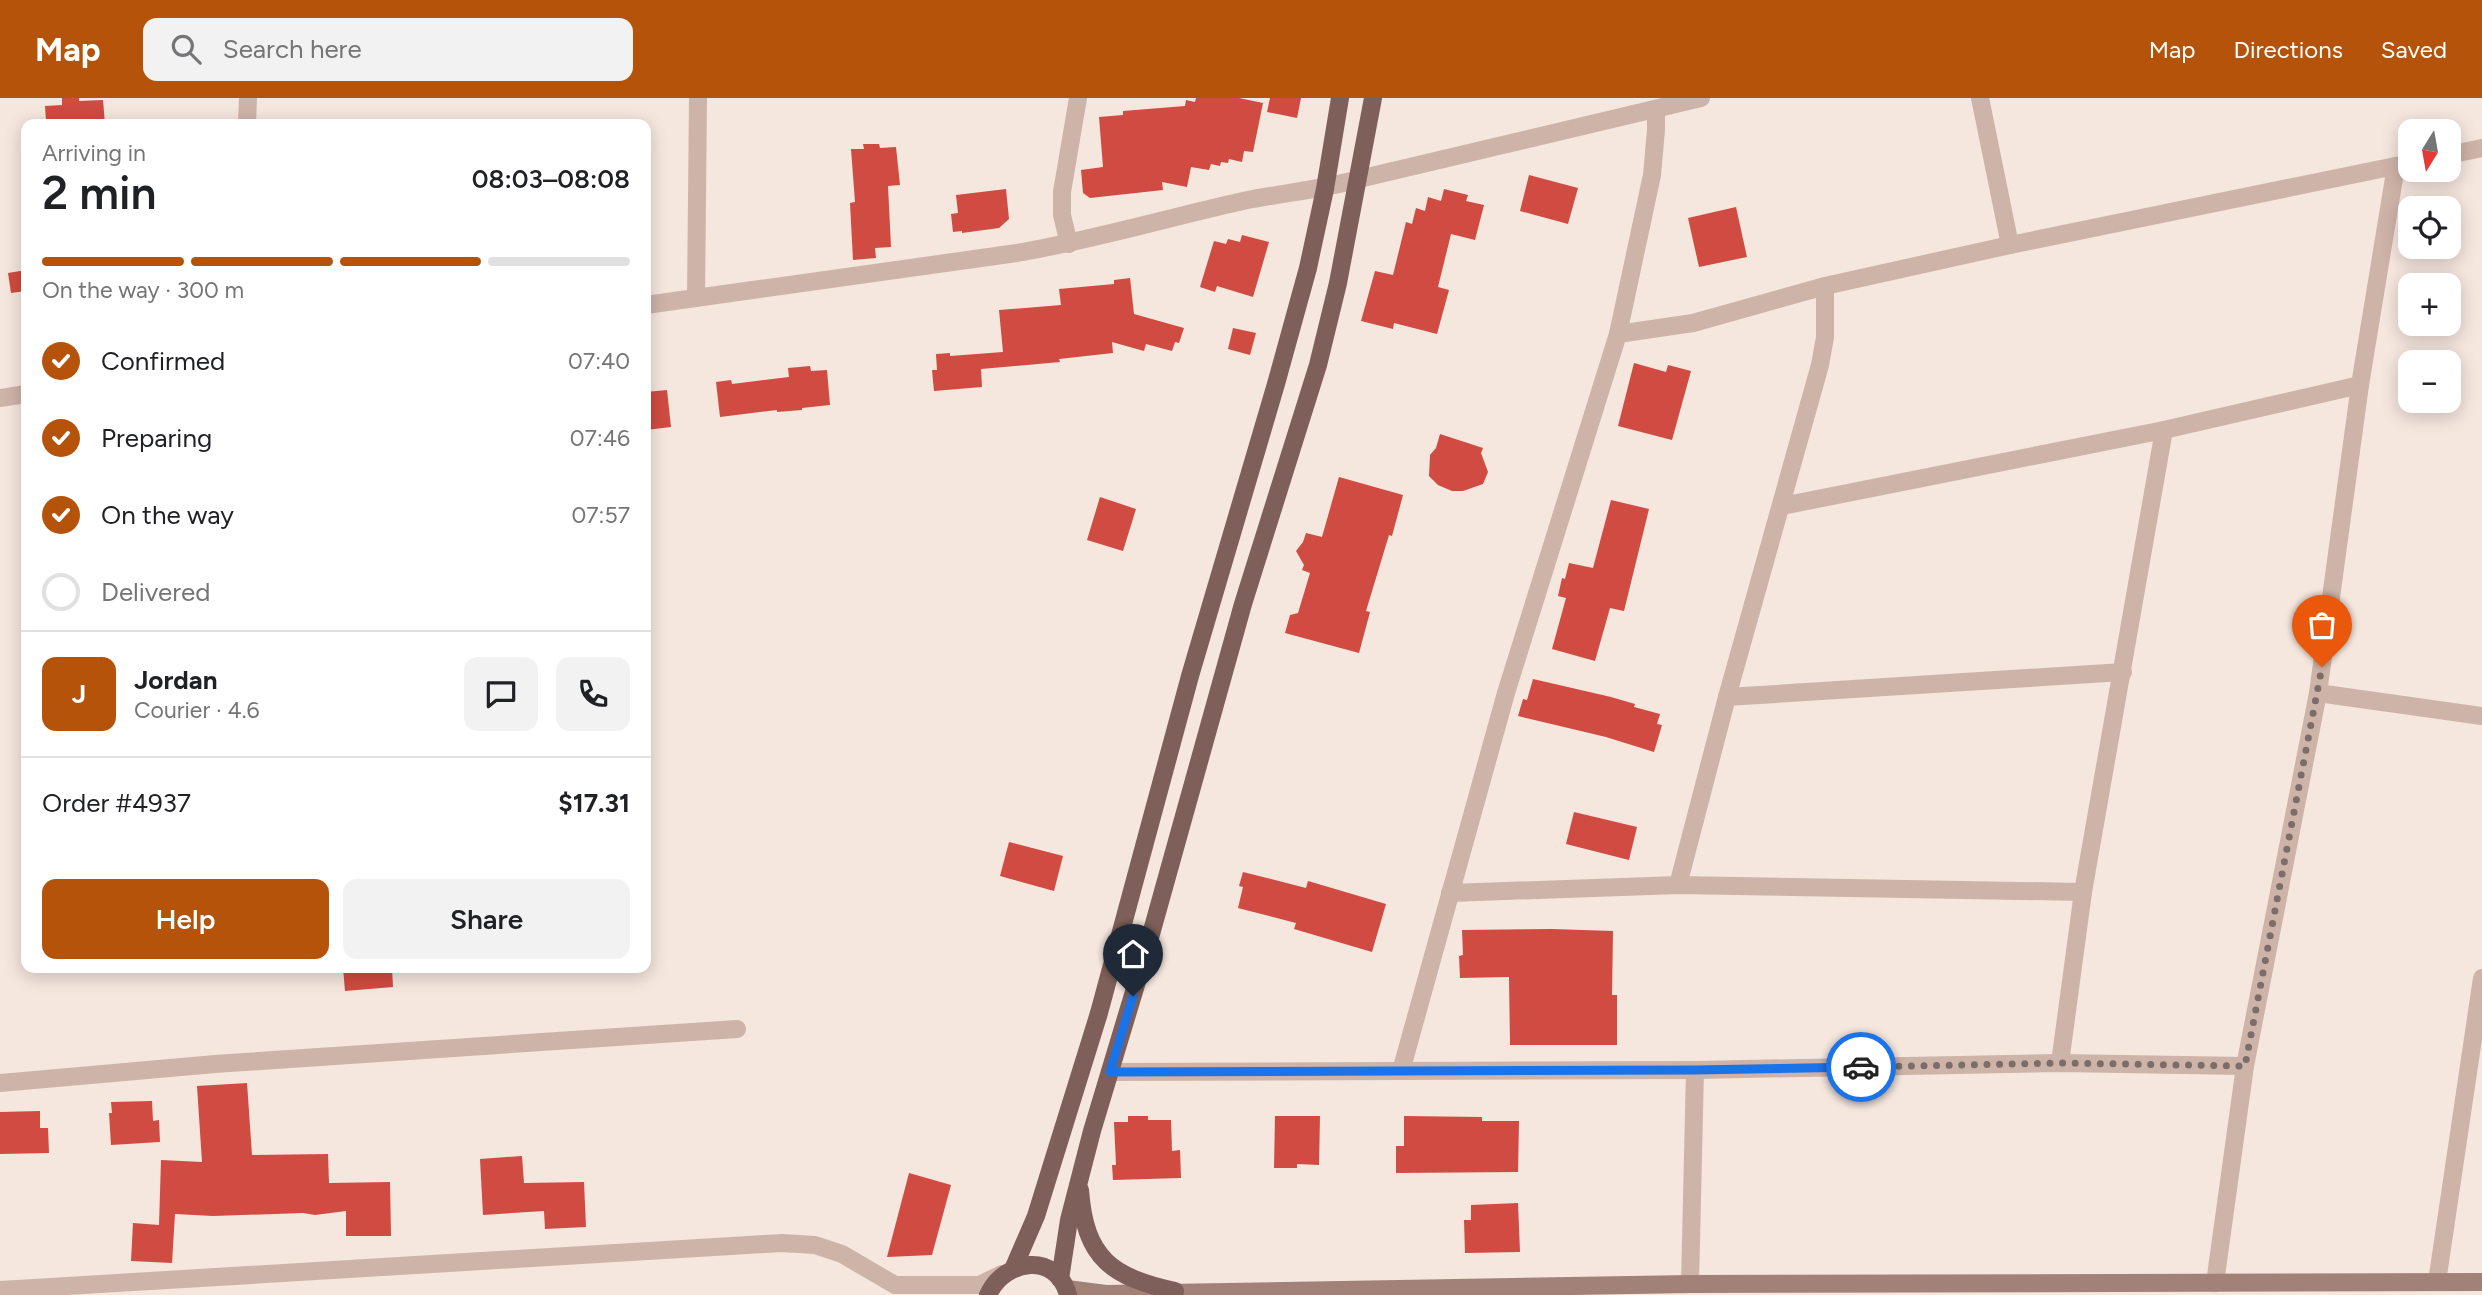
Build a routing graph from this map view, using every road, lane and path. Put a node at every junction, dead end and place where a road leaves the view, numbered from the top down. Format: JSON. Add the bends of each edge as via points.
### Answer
{"nodes":[{"id":1,"x":248,"y":98,"type":"edge"},
{"id":2,"x":698,"y":98,"type":"edge"},
{"id":3,"x":1079,"y":98,"type":"edge"},
{"id":4,"x":1340,"y":98,"type":"edge"},
{"id":5,"x":1373,"y":98,"type":"edge"},
{"id":6,"x":1701,"y":98,"type":"edge"},
{"id":7,"x":1980,"y":98,"type":"edge"},
{"id":8,"x":1656,"y":108,"type":"junction"},
{"id":9,"x":247,"y":119,"type":"edge"},
{"id":10,"x":2482,"y":148,"type":"edge"},
{"id":11,"x":2461,"y":152,"type":"edge"},
{"id":12,"x":2398,"y":166,"type":"edge"},
{"id":13,"x":1359,"y":179,"type":"junction"},
{"id":14,"x":2400,"y":182,"type":"edge"},
{"id":15,"x":1325,"y":189,"type":"junction"},
{"id":16,"x":1069,"y":244,"type":"junction"},
{"id":17,"x":2010,"y":245,"type":"junction"},
{"id":18,"x":1825,"y":286,"type":"junction"},
{"id":19,"x":696,"y":298,"type":"junction"},
{"id":20,"x":651,"y":304,"type":"edge"},
{"id":21,"x":1618,"y":334,"type":"junction"},
{"id":22,"x":2360,"y":385,"type":"junction"},
{"id":23,"x":21,"y":395,"type":"edge"},
{"id":24,"x":0,"y":397,"type":"edge"},
{"id":25,"x":2164,"y":430,"type":"junction"},
{"id":26,"x":1782,"y":506,"type":"junction"},
{"id":27,"x":2123,"y":672,"type":"junction"},
{"id":28,"x":2318,"y":692,"type":"junction"},
{"id":29,"x":1727,"y":697,"type":"junction"},
{"id":30,"x":2482,"y":716,"type":"edge"},
{"id":31,"x":1678,"y":885,"type":"junction"},
{"id":32,"x":2083,"y":892,"type":"junction"},
{"id":33,"x":1450,"y":893,"type":"junction"},
{"id":34,"x":2482,"y":978,"type":"edge"},
{"id":35,"x":737,"y":1029,"type":"dead end"},
{"id":36,"x":2060,"y":1063,"type":"junction"},
{"id":37,"x":2475,"y":1065,"type":"edge"},
{"id":38,"x":2245,"y":1066,"type":"junction"},
{"id":39,"x":1695,"y":1070,"type":"junction"},
{"id":40,"x":1401,"y":1071,"type":"junction"},
{"id":41,"x":1110,"y":1072,"type":"junction"},
{"id":42,"x":0,"y":1083,"type":"edge"},
{"id":43,"x":1080,"y":1178,"type":"junction"},
{"id":44,"x":1008,"y":1271,"type":"junction"},
{"id":45,"x":2437,"y":1282,"type":"junction"},
{"id":46,"x":2482,"y":1282,"type":"edge"},
{"id":47,"x":2215,"y":1283,"type":"junction"},
{"id":48,"x":1690,"y":1284,"type":"junction"},
{"id":49,"x":1065,"y":1288,"type":"edge"},
{"id":50,"x":2370,"y":1289,"type":"edge"},
{"id":51,"x":0,"y":1290,"type":"edge"},
{"id":52,"x":895,"y":1290,"type":"edge"},
{"id":53,"x":1175,"y":1291,"type":"junction"},
{"id":54,"x":988,"y":1295,"type":"edge"}],
"edges":[{"from":1,"to":9,"type":"street"},
{"from":2,"to":19,"type":"street"},
{"from":3,"to":16,"type":"street","via":[[1062,192]]},
{"from":4,"to":15,"type":"main road"},
{"from":5,"to":13,"type":"main road"},
{"from":6,"to":8,"type":"street"},
{"from":7,"to":17,"type":"street"},
{"from":8,"to":13,"type":"street"},
{"from":8,"to":21,"type":"street","via":[[1652,175]]},
{"from":10,"to":11,"type":"street"},
{"from":12,"to":17,"type":"street"},
{"from":13,"to":15,"type":"street"},
{"from":13,"to":41,"type":"main road","via":[[1318,365],[1243,604]]},
{"from":14,"to":22,"type":"street"},
{"from":15,"to":16,"type":"street","via":[[1245,201]]},
{"from":15,"to":44,"type":"main road","via":[[1280,373],[1190,676],[1099,1013],[1036,1216]]},
{"from":16,"to":19,"type":"street"},
{"from":17,"to":18,"type":"street"},
{"from":18,"to":21,"type":"street","via":[[1693,323]]},
{"from":18,"to":26,"type":"street","via":[[1821,365]]},
{"from":19,"to":20,"type":"street"},
{"from":21,"to":33,"type":"street","via":[[1506,693]]},
{"from":22,"to":25,"type":"street"},
{"from":22,"to":28,"type":"street"},
{"from":23,"to":24,"type":"street"},
{"from":25,"to":26,"type":"street"},
{"from":25,"to":27,"type":"street"},
{"from":26,"to":29,"type":"street"},
{"from":27,"to":29,"type":"street"},
{"from":27,"to":32,"type":"street"},
{"from":28,"to":30,"type":"street"},
{"from":28,"to":38,"type":"street"},
{"from":29,"to":31,"type":"street"},
{"from":31,"to":32,"type":"street"},
{"from":31,"to":33,"type":"street"},
{"from":32,"to":36,"type":"street"},
{"from":33,"to":40,"type":"street"},
{"from":34,"to":37,"type":"street"},
{"from":35,"to":42,"type":"street"},
{"from":36,"to":38,"type":"street"},
{"from":36,"to":39,"type":"street"},
{"from":37,"to":45,"type":"street"},
{"from":38,"to":47,"type":"street"},
{"from":39,"to":40,"type":"street"},
{"from":39,"to":48,"type":"street"},
{"from":40,"to":41,"type":"street"},
{"from":41,"to":43,"type":"main road"},
{"from":43,"to":49,"type":"main road","via":[[1069,1220]]},
{"from":43,"to":53,"type":"main road","via":[[1087,1232],[1109,1265],[1132,1279]]},
{"from":44,"to":49,"type":"main road","via":[[1039,1266]]},
{"from":44,"to":52,"type":"street","via":[[979,1285]]},
{"from":44,"to":54,"type":"main road"},
{"from":45,"to":46,"type":"main road"},
{"from":45,"to":50,"type":"main road"},
{"from":47,"to":48,"type":"main road"},
{"from":47,"to":50,"type":"main road"},
{"from":48,"to":53,"type":"main road"},
{"from":49,"to":53,"type":"main road","via":[[1106,1294]]},
{"from":51,"to":52,"type":"street","via":[[782,1243],[815,1245],[842,1254]]}]}
